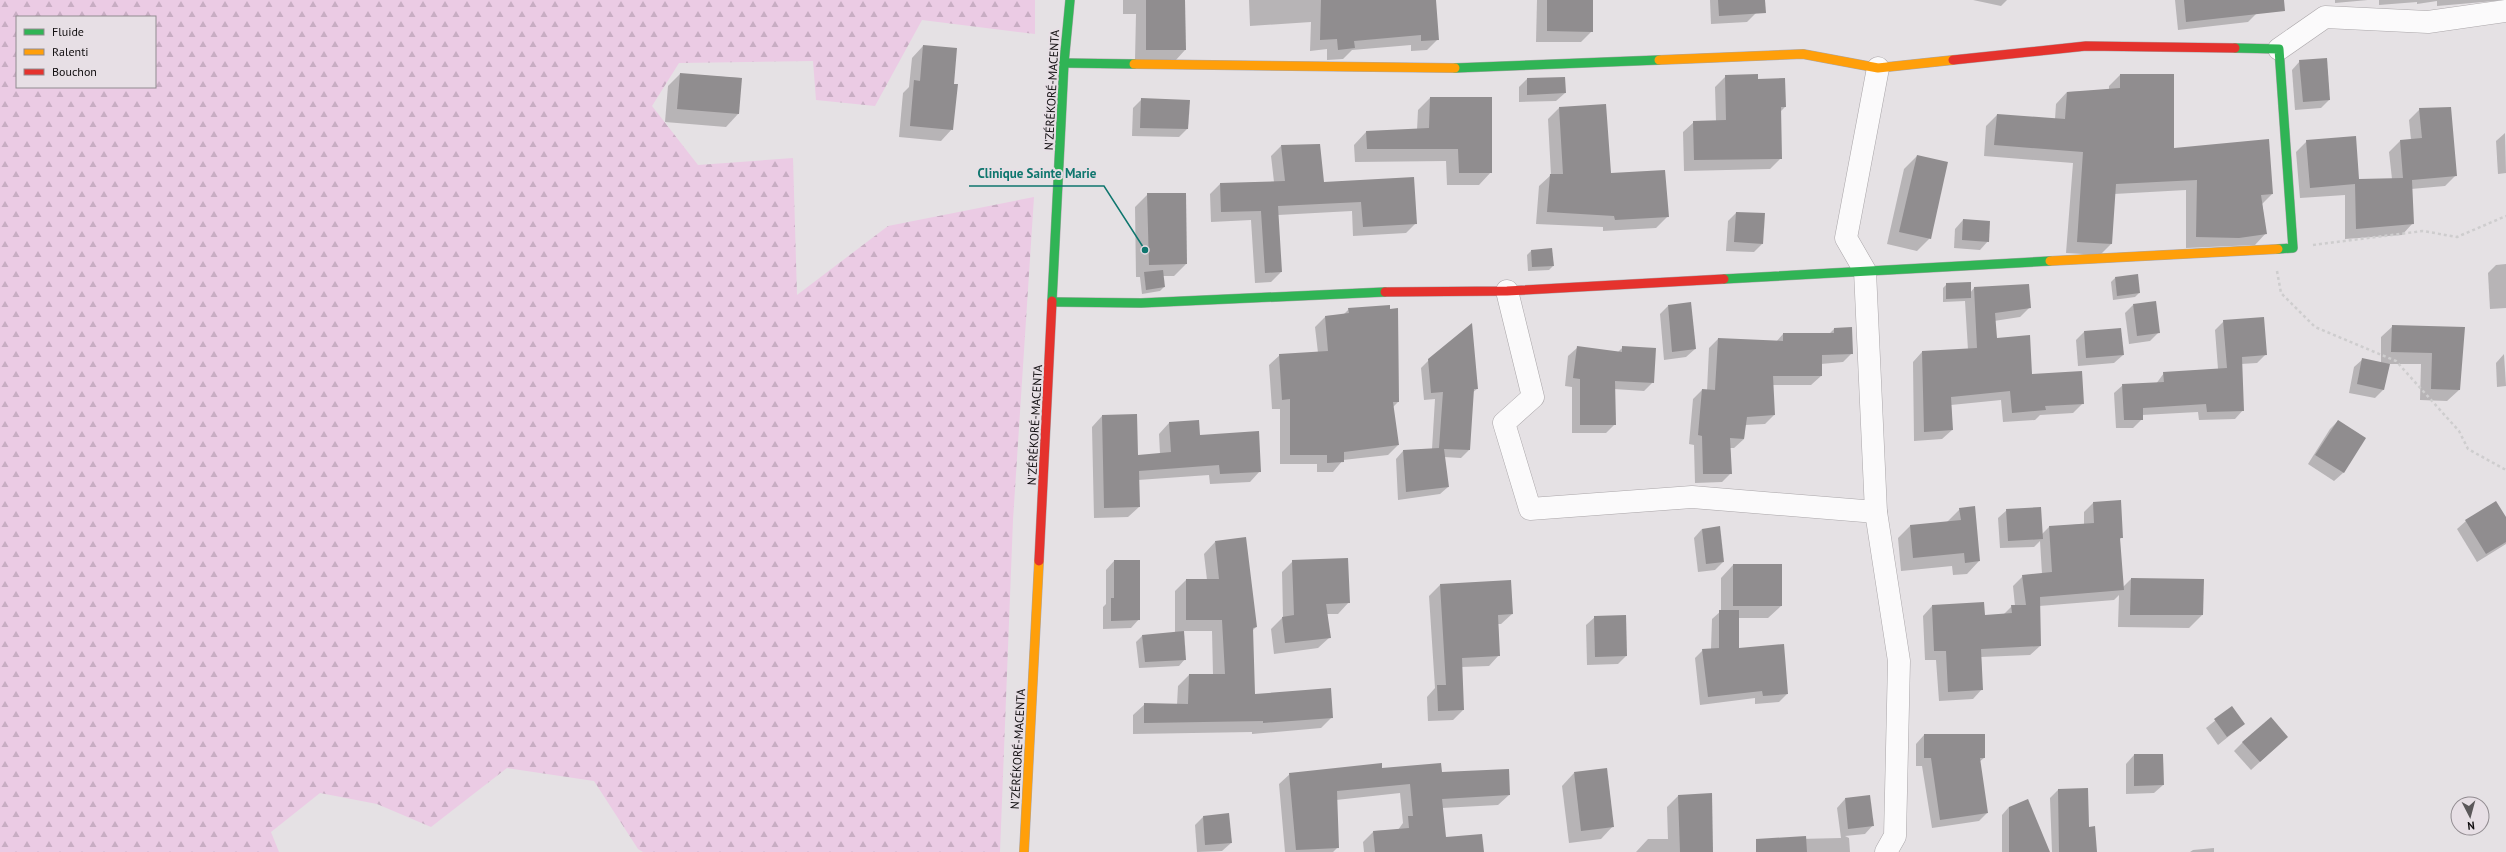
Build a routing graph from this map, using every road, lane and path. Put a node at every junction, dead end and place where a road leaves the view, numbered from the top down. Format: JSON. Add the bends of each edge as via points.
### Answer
{"nodes":[{"id":1,"x":1070,"y":0,"type":"edge"},
{"id":2,"x":2506,"y":11,"type":"edge"},
{"id":3,"x":2279,"y":49,"type":"junction"},
{"id":4,"x":1064,"y":63,"type":"junction"},
{"id":5,"x":1878,"y":68,"type":"junction"},
{"id":6,"x":2506,"y":216,"type":"edge"},
{"id":7,"x":2272,"y":248,"type":"junction"},
{"id":8,"x":2293,"y":248,"type":"junction"},
{"id":9,"x":1865,"y":270,"type":"junction"},
{"id":10,"x":1507,"y":291,"type":"junction"},
{"id":11,"x":1054,"y":302,"type":"junction"},
{"id":12,"x":2506,"y":470,"type":"edge"},
{"id":13,"x":1876,"y":512,"type":"junction"},
{"id":14,"x":1024,"y":852,"type":"edge"},
{"id":15,"x":1886,"y":852,"type":"edge"}],
"edges":[{"from":1,"to":4,"type":"main road","name":"N'ZÉRÉKORÉ-MACENTA"},
{"from":2,"to":3,"type":"street","via":[[2428,22],[2325,17]]},
{"from":3,"to":5,"type":"main road","via":[[2086,46]]},
{"from":3,"to":8,"type":"main road"},
{"from":4,"to":5,"type":"main road","via":[[1437,69],[1803,54]]},
{"from":4,"to":11,"type":"main road","name":"N'ZÉRÉKORÉ-MACENTA"},
{"from":5,"to":9,"type":"street","via":[[1846,238]]},
{"from":6,"to":8,"type":"path","via":[[2457,237],[2423,231]]},
{"from":7,"to":8,"type":"main road"},
{"from":7,"to":9,"type":"main road"},
{"from":7,"to":12,"type":"path","via":[[2281,293],[2315,327],[2396,360],[2459,431],[2468,449]]},
{"from":9,"to":10,"type":"main road"},
{"from":9,"to":13,"type":"street"},
{"from":10,"to":11,"type":"main road","via":[[1377,292],[1141,303]]},
{"from":10,"to":13,"type":"street","via":[[1533,397],[1504,423],[1530,509],[1692,497]]},
{"from":11,"to":14,"type":"main road","name":"N'ZÉRÉKORÉ-MACENTA"},
{"from":13,"to":15,"type":"street","via":[[1899,661],[1895,836]]}]}
